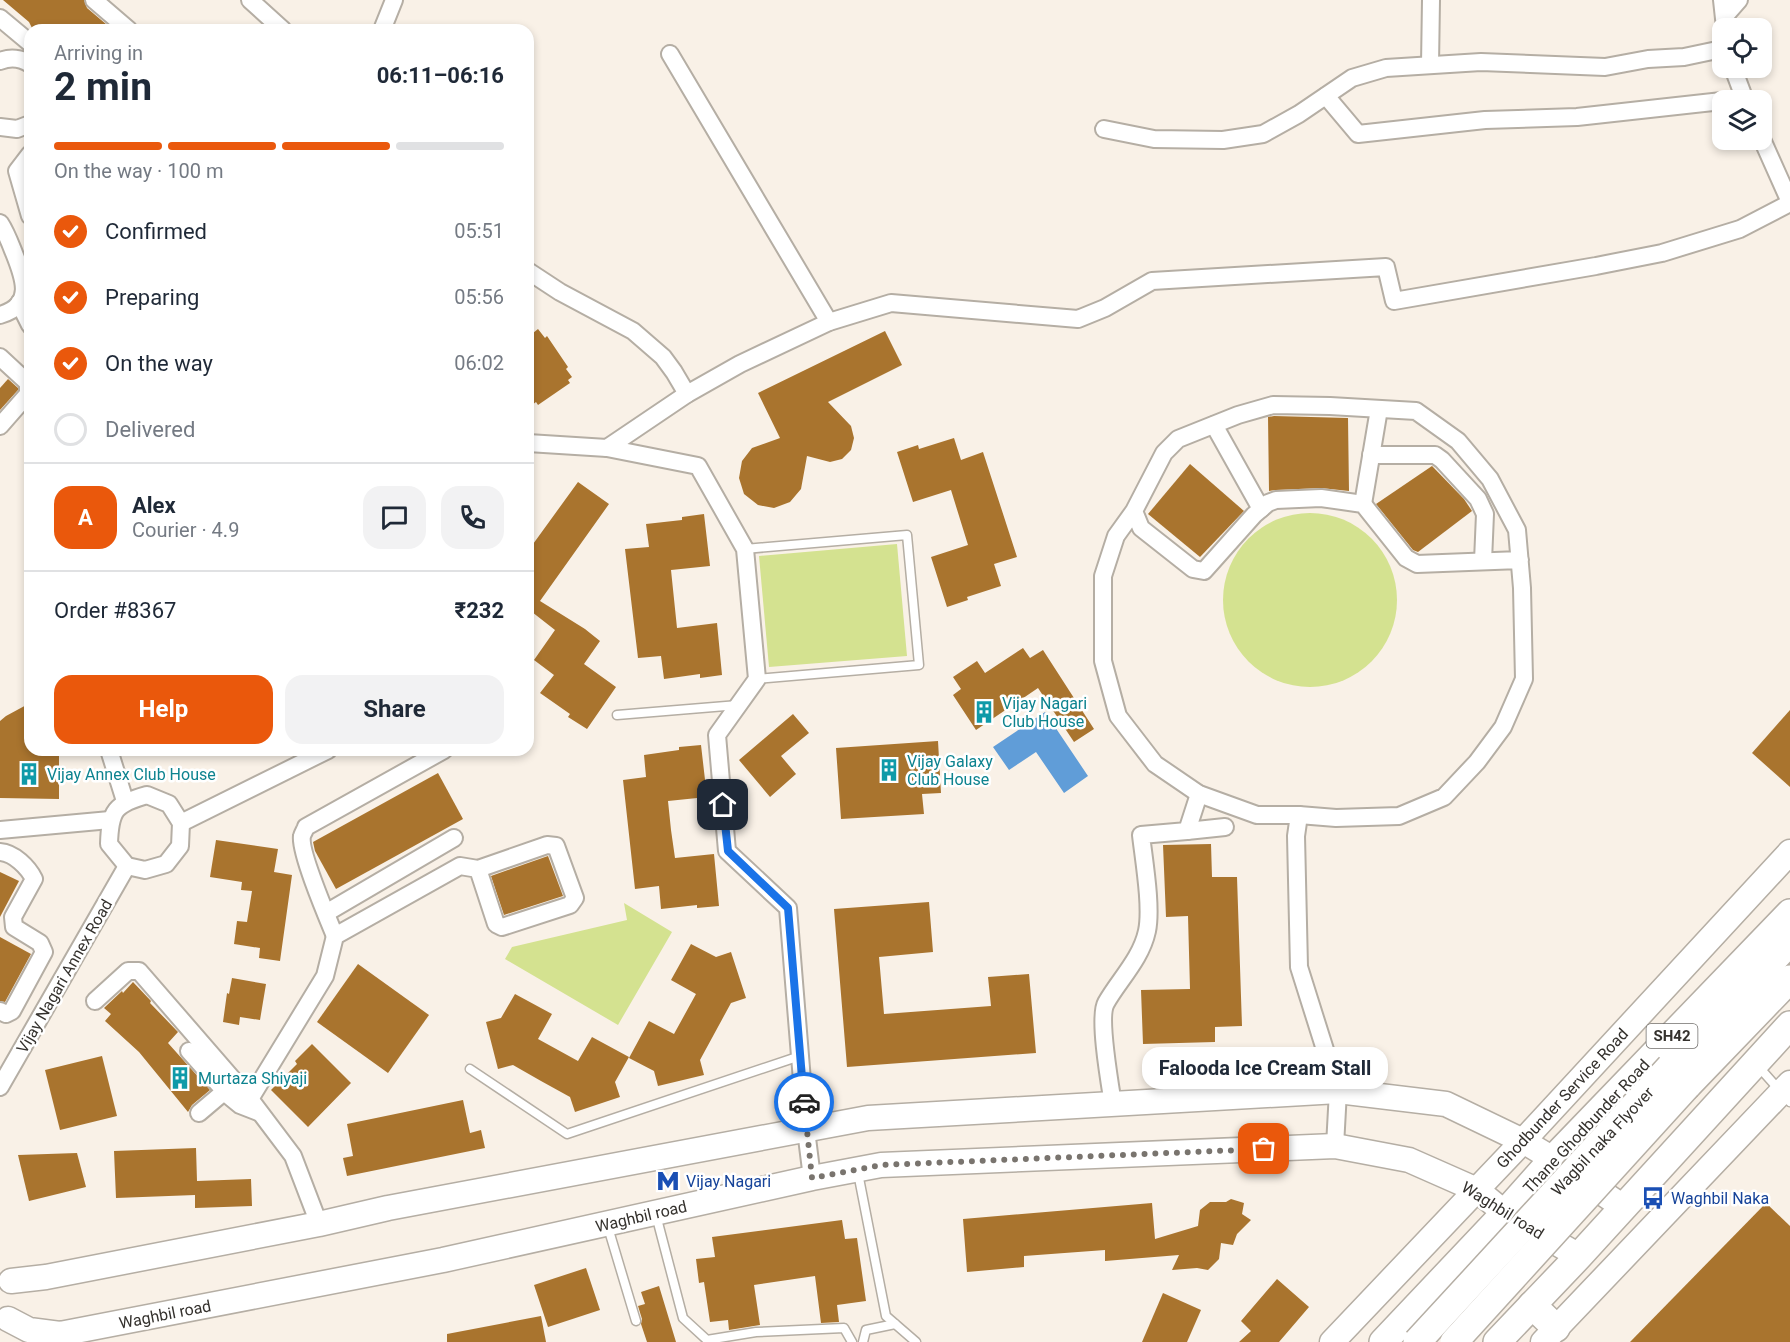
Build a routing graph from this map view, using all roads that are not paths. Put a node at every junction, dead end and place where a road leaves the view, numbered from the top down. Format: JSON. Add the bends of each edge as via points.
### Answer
{"nodes":[{"id":1,"x":94,"y":0,"type":"edge"},
{"id":2,"x":250,"y":0,"type":"edge"},
{"id":3,"x":394,"y":0,"type":"edge"},
{"id":4,"x":1431,"y":0,"type":"edge"},
{"id":5,"x":1739,"y":0,"type":"edge"},
{"id":6,"x":1724,"y":15,"type":"edge"},
{"id":7,"x":0,"y":18,"type":"edge"},
{"id":8,"x":122,"y":24,"type":"edge"},
{"id":9,"x":276,"y":24,"type":"edge"},
{"id":10,"x":384,"y":24,"type":"edge"},
{"id":11,"x":24,"y":38,"type":"edge"},
{"id":12,"x":1712,"y":51,"type":"edge"},
{"id":13,"x":670,"y":54,"type":"dead end"},
{"id":14,"x":24,"y":60,"type":"edge"},
{"id":15,"x":0,"y":61,"type":"edge"},
{"id":16,"x":1430,"y":65,"type":"junction"},
{"id":17,"x":1326,"y":96,"type":"junction"},
{"id":18,"x":1712,"y":102,"type":"edge"},
{"id":19,"x":24,"y":126,"type":"edge"},
{"id":20,"x":1104,"y":129,"type":"dead end"},
{"id":21,"x":0,"y":131,"type":"edge"},
{"id":22,"x":1767,"y":150,"type":"edge"},
{"id":23,"x":24,"y":162,"type":"edge"},
{"id":24,"x":24,"y":195,"type":"edge"},
{"id":25,"x":1790,"y":202,"type":"edge"},
{"id":26,"x":0,"y":223,"type":"edge"},
{"id":27,"x":534,"y":275,"type":"edge"},
{"id":28,"x":24,"y":296,"type":"edge"},
{"id":29,"x":0,"y":315,"type":"edge"},
{"id":30,"x":829,"y":322,"type":"junction"},
{"id":31,"x":0,"y":357,"type":"edge"},
{"id":32,"x":24,"y":379,"type":"edge"},
{"id":33,"x":687,"y":394,"type":"junction"},
{"id":34,"x":24,"y":399,"type":"edge"},
{"id":35,"x":1379,"y":409,"type":"junction"},
{"id":36,"x":1214,"y":425,"type":"junction"},
{"id":37,"x":0,"y":426,"type":"edge"},
{"id":38,"x":534,"y":443,"type":"edge"},
{"id":39,"x":607,"y":448,"type":"junction"},
{"id":40,"x":1371,"y":454,"type":"junction"},
{"id":41,"x":1363,"y":504,"type":"junction"},
{"id":42,"x":1261,"y":509,"type":"junction"},
{"id":43,"x":1134,"y":511,"type":"junction"},
{"id":44,"x":745,"y":549,"type":"junction"},
{"id":45,"x":1520,"y":560,"type":"junction"},
{"id":46,"x":1484,"y":561,"type":"junction"},
{"id":47,"x":757,"y":679,"type":"junction"},
{"id":48,"x":739,"y":705,"type":"junction"},
{"id":49,"x":617,"y":715,"type":"dead end"},
{"id":50,"x":110,"y":756,"type":"edge"},
{"id":51,"x":316,"y":756,"type":"edge"},
{"id":52,"x":433,"y":756,"type":"edge"},
{"id":53,"x":1199,"y":794,"type":"junction"},
{"id":54,"x":125,"y":801,"type":"junction"},
{"id":55,"x":1299,"y":815,"type":"junction"},
{"id":56,"x":110,"y":820,"type":"junction"},
{"id":57,"x":181,"y":823,"type":"junction"},
{"id":58,"x":1224,"y":827,"type":"dead end"},
{"id":59,"x":0,"y":831,"type":"edge"},
{"id":60,"x":1187,"y":831,"type":"junction"},
{"id":61,"x":454,"y":838,"type":"dead end"},
{"id":62,"x":0,"y":852,"type":"edge"},
{"id":63,"x":1790,"y":852,"type":"edge"},
{"id":64,"x":127,"y":866,"type":"junction"},
{"id":65,"x":478,"y":869,"type":"junction"},
{"id":66,"x":326,"y":913,"type":"junction"},
{"id":67,"x":1790,"y":913,"type":"edge"},
{"id":68,"x":335,"y":936,"type":"junction"},
{"id":69,"x":1790,"y":942,"type":"edge"},
{"id":70,"x":1790,"y":979,"type":"edge"},
{"id":71,"x":95,"y":1001,"type":"dead end"},
{"id":72,"x":0,"y":1011,"type":"edge"},
{"id":73,"x":1790,"y":1025,"type":"edge"},
{"id":74,"x":189,"y":1051,"type":"dead end"},
{"id":75,"x":800,"y":1056,"type":"junction"},
{"id":76,"x":1755,"y":1063,"type":"junction"},
{"id":77,"x":470,"y":1069,"type":"dead end"},
{"id":78,"x":0,"y":1087,"type":"edge"},
{"id":79,"x":1338,"y":1090,"type":"junction"},
{"id":80,"x":225,"y":1091,"type":"junction"},
{"id":81,"x":1787,"y":1092,"type":"edge"},
{"id":82,"x":1113,"y":1104,"type":"junction"},
{"id":83,"x":254,"y":1105,"type":"junction"},
{"id":84,"x":199,"y":1113,"type":"dead end"},
{"id":85,"x":806,"y":1130,"type":"junction"},
{"id":86,"x":1523,"y":1141,"type":"junction"},
{"id":87,"x":1335,"y":1146,"type":"junction"},
{"id":88,"x":1553,"y":1159,"type":"junction"},
{"id":89,"x":857,"y":1169,"type":"junction"},
{"id":90,"x":812,"y":1178,"type":"junction"},
{"id":91,"x":1477,"y":1190,"type":"junction"},
{"id":92,"x":1623,"y":1207,"type":"junction"},
{"id":93,"x":656,"y":1213,"type":"junction"},
{"id":94,"x":1505,"y":1213,"type":"junction"},
{"id":95,"x":319,"y":1224,"type":"junction"},
{"id":96,"x":607,"y":1224,"type":"junction"},
{"id":97,"x":1579,"y":1256,"type":"junction"},
{"id":98,"x":6,"y":1276,"type":"edge"},
{"id":99,"x":1532,"y":1305,"type":"junction"},
{"id":100,"x":636,"y":1321,"type":"dead end"},
{"id":101,"x":3,"y":1324,"type":"edge"},
{"id":102,"x":895,"y":1324,"type":"junction"},
{"id":103,"x":1550,"y":1335,"type":"edge"},
{"id":104,"x":852,"y":1342,"type":"edge"},
{"id":105,"x":863,"y":1342,"type":"edge"},
{"id":106,"x":916,"y":1342,"type":"edge"},
{"id":107,"x":1332,"y":1342,"type":"edge"},
{"id":108,"x":1383,"y":1342,"type":"edge"},
{"id":109,"x":1417,"y":1342,"type":"edge"},
{"id":110,"x":1455,"y":1342,"type":"edge"},
{"id":111,"x":1497,"y":1342,"type":"edge"}],
"edges":[{"from":1,"to":8,"type":"street"},
{"from":2,"to":9,"type":"street"},
{"from":3,"to":10,"type":"street"},
{"from":4,"to":16,"type":"street"},
{"from":5,"to":6,"type":"street"},
{"from":7,"to":11,"type":"street"},
{"from":12,"to":16,"type":"street","via":[[1605,67],[1481,62]]},
{"from":13,"to":30,"type":"street"},
{"from":14,"to":15,"type":"street"},
{"from":16,"to":17,"type":"street","via":[[1386,68],[1352,78]]},
{"from":17,"to":18,"type":"street","via":[[1358,134]]},
{"from":17,"to":20,"type":"street","via":[[1263,134],[1253,136],[1223,140],[1154,139]]},
{"from":19,"to":21,"type":"street"},
{"from":22,"to":25,"type":"street"},
{"from":23,"to":24,"type":"street","via":[[17,171]]},
{"from":25,"to":30,"type":"street","via":[[1740,229],[1662,253],[1394,301],[1386,267],[1152,281],[1078,319],[891,303]]},
{"from":26,"to":28,"type":"street","via":[[24,276]]},
{"from":27,"to":33,"type":"street","via":[[633,331],[663,357]]},
{"from":28,"to":29,"type":"street","via":[[9,312]]},
{"from":30,"to":33,"type":"street"},
{"from":31,"to":32,"type":"street"},
{"from":33,"to":39,"type":"street"},
{"from":34,"to":37,"type":"street"},
{"from":35,"to":36,"type":"street","via":[[1273,405]]},
{"from":35,"to":40,"type":"street"},
{"from":35,"to":45,"type":"street","via":[[1416,411],[1458,441],[1490,479],[1512,520]]},
{"from":36,"to":42,"type":"street"},
{"from":36,"to":43,"type":"street","via":[[1178,439],[1164,453]]},
{"from":38,"to":39,"type":"street"},
{"from":39,"to":44,"type":"street","via":[[698,466]]},
{"from":40,"to":41,"type":"street"},
{"from":40,"to":46,"type":"street","via":[[1435,455],[1442,460],[1478,499],[1485,514]]},
{"from":41,"to":42,"type":"street","via":[[1321,498],[1276,500]]},
{"from":41,"to":46,"type":"street","via":[[1406,558],[1417,564]]},
{"from":42,"to":43,"type":"street","via":[[1204,571],[1193,569],[1141,528]]},
{"from":43,"to":53,"type":"street","via":[[1116,536],[1103,576],[1102,661],[1118,716],[1155,764]]},
{"from":44,"to":47,"type":"street"},
{"from":44,"to":47,"type":"lane","via":[[907,535],[918,665]]},
{"from":45,"to":46,"type":"street"},
{"from":45,"to":55,"type":"street","via":[[1524,679],[1503,728],[1477,762],[1444,797],[1399,816]]},
{"from":47,"to":48,"type":"street"},
{"from":48,"to":49,"type":"lane"},
{"from":48,"to":75,"type":"street","via":[[717,735],[728,851],[788,908]]},
{"from":50,"to":54,"type":"street"},
{"from":51,"to":57,"type":"street"},
{"from":52,"to":66,"type":"street","via":[[306,827],[302,847]]},
{"from":53,"to":55,"type":"street","via":[[1257,815]]},
{"from":53,"to":60,"type":"street"},
{"from":54,"to":56,"type":"street"},
{"from":54,"to":57,"type":"street","via":[[147,795],[169,804]]},
{"from":55,"to":79,"type":"street","via":[[1299,967]]},
{"from":56,"to":59,"type":"street"},
{"from":56,"to":64,"type":"street","via":[[109,844]]},
{"from":57,"to":64,"type":"street","via":[[180,846],[166,864],[145,870]]},
{"from":58,"to":60,"type":"street"},
{"from":60,"to":82,"type":"street","via":[[1141,835],[1147,933],[1140,952],[1104,1005],[1104,1049]]},
{"from":61,"to":66,"type":"street"},
{"from":62,"to":72,"type":"street","via":[[15,858],[30,870],[34,879],[13,917],[14,927],[40,943],[44,952],[12,1011]]},
{"from":63,"to":86,"type":"main road","name":"Ghodbunder Service Road"},
{"from":64,"to":78,"type":"street","name":"Vijay Nagari Annex Road"},
{"from":65,"to":65,"type":"street","via":[[547,845],[556,846],[575,898],[570,905],[502,927],[496,924]]},
{"from":65,"to":68,"type":"street","via":[[460,866]]},
{"from":66,"to":68,"type":"street"},
{"from":67,"to":88,"type":"main road","name":"Thane Ghodbunder Road","number":"SH42"},
{"from":68,"to":83,"type":"street","via":[[325,976]]},
{"from":69,"to":109,"type":"main road","name":"Wagbil naka Flyover","bridge":true},
{"from":70,"to":110,"type":"main road","name":"Wagbil naka Flyover","bridge":true,"via":[[1687,1086]]},
{"from":71,"to":83,"type":"street","via":[[128,971],[138,971]]},
{"from":73,"to":76,"type":"main road"},
{"from":74,"to":80,"type":"street"},
{"from":75,"to":77,"type":"lane","via":[[567,1134]]},
{"from":75,"to":85,"type":"street"},
{"from":76,"to":81,"type":"lane"},
{"from":76,"to":92,"type":"main road"},
{"from":79,"to":82,"type":"main road"},
{"from":79,"to":86,"type":"main road","via":[[1446,1104]]},
{"from":79,"to":87,"type":"street"},
{"from":80,"to":83,"type":"street","via":[[240,1105]]},
{"from":80,"to":84,"type":"street"},
{"from":81,"to":103,"type":"main road"},
{"from":82,"to":85,"type":"main road","via":[[868,1118]]},
{"from":83,"to":95,"type":"street","via":[[293,1156]]},
{"from":85,"to":90,"type":"street"},
{"from":85,"to":95,"type":"main road"},
{"from":86,"to":88,"type":"main road"},
{"from":86,"to":91,"type":"main road","name":"Ghodbunder Service Road"},
{"from":87,"to":89,"type":"main road","name":"Waghbil road"},
{"from":87,"to":91,"type":"main road","name":"Waghbil road","via":[[1409,1160]]},
{"from":88,"to":92,"type":"main road"},
{"from":88,"to":94,"type":"main road","name":"Thane Ghodbunder Road","number":"SH42"},
{"from":89,"to":90,"type":"main road","name":"Waghbil road"},
{"from":89,"to":102,"type":"lane","via":[[886,1316]]},
{"from":90,"to":93,"type":"main road","name":"Waghbil road"},
{"from":91,"to":94,"type":"main road","name":"Waghbil road"},
{"from":91,"to":107,"type":"main road","name":"Ghodbunder Service Road"},
{"from":92,"to":97,"type":"main road"},
{"from":93,"to":96,"type":"main road","name":"Waghbil road"},
{"from":93,"to":104,"type":"lane","via":[[683,1318],[707,1341],[756,1332],[844,1328]]},
{"from":94,"to":97,"type":"main road","name":"Waghbil road"},
{"from":94,"to":108,"type":"main road","name":"Thane Ghodbunder Road","number":"SH42"},
{"from":95,"to":98,"type":"main road","via":[[46,1277]]},
{"from":96,"to":100,"type":"lane"},
{"from":96,"to":101,"type":"main road","name":"Waghbil road","via":[[60,1334]]},
{"from":97,"to":99,"type":"main road"},
{"from":98,"to":101,"type":"main road","via":[[16,1290],[16,1301],[14,1311]]},
{"from":99,"to":103,"type":"main road"},
{"from":99,"to":111,"type":"main road"},
{"from":102,"to":105,"type":"lane","via":[[866,1330]]},
{"from":102,"to":106,"type":"lane"}]}
